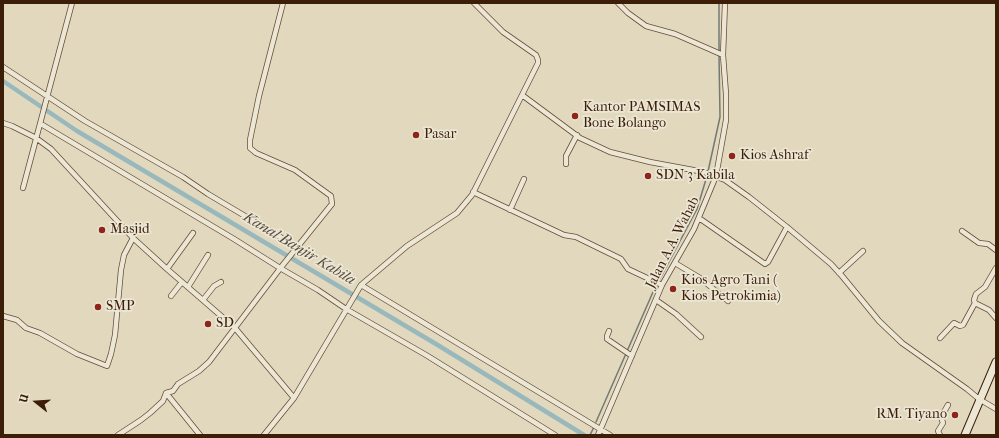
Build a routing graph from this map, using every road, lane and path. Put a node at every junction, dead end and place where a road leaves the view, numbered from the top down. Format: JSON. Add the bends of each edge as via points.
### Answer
{"nodes":[{"id":1,"x":72,"y":3,"type":"edge"},
{"id":2,"x":283,"y":3,"type":"edge"},
{"id":3,"x":474,"y":3,"type":"edge"},
{"id":4,"x":618,"y":3,"type":"edge"},
{"id":5,"x":726,"y":3,"type":"edge"},
{"id":6,"x":720,"y":53,"type":"junction"},
{"id":7,"x":3,"y":67,"type":"edge"},
{"id":8,"x":522,"y":95,"type":"junction"},
{"id":9,"x":48,"y":97,"type":"junction"},
{"id":10,"x":41,"y":122,"type":"junction"},
{"id":11,"x":3,"y":123,"type":"edge"},
{"id":12,"x":577,"y":135,"type":"junction"},
{"id":13,"x":36,"y":138,"type":"junction"},
{"id":14,"x":566,"y":164,"type":"dead end"},
{"id":15,"x":714,"y":175,"type":"junction"},
{"id":16,"x":524,"y":179,"type":"dead end"},
{"id":17,"x":24,"y":188,"type":"dead end"},
{"id":18,"x":473,"y":192,"type":"junction"},
{"id":19,"x":510,"y":210,"type":"junction"},
{"id":20,"x":699,"y":218,"type":"junction"},
{"id":21,"x":787,"y":227,"type":"junction"},
{"id":22,"x":962,"y":231,"type":"dead end"},
{"id":23,"x":193,"y":233,"type":"dead end"},
{"id":24,"x":134,"y":238,"type":"junction"},
{"id":25,"x":296,"y":249,"type":"junction"},
{"id":26,"x":996,"y":250,"type":"edge"},
{"id":27,"x":863,"y":251,"type":"dead end"},
{"id":28,"x":208,"y":255,"type":"dead end"},
{"id":29,"x":675,"y":263,"type":"junction"},
{"id":30,"x":281,"y":267,"type":"junction"},
{"id":31,"x":996,"y":268,"type":"edge"},
{"id":32,"x":167,"y":269,"type":"junction"},
{"id":33,"x":839,"y":273,"type":"junction"},
{"id":34,"x":182,"y":282,"type":"junction"},
{"id":35,"x":221,"y":282,"type":"dead end"},
{"id":36,"x":659,"y":284,"type":"junction"},
{"id":37,"x":188,"y":287,"type":"junction"},
{"id":38,"x":360,"y":287,"type":"junction"},
{"id":39,"x":172,"y":296,"type":"dead end"},
{"id":40,"x":204,"y":300,"type":"junction"},
{"id":41,"x":656,"y":300,"type":"junction"},
{"id":42,"x":728,"y":301,"type":"dead end"},
{"id":43,"x":975,"y":303,"type":"junction"},
{"id":44,"x":347,"y":307,"type":"junction"},
{"id":45,"x":3,"y":316,"type":"edge"},
{"id":46,"x":996,"y":318,"type":"edge"},
{"id":47,"x":235,"y":328,"type":"junction"},
{"id":48,"x":609,"y":331,"type":"dead end"},
{"id":49,"x":701,"y":337,"type":"dead end"},
{"id":50,"x":940,"y":338,"type":"dead end"},
{"id":51,"x":629,"y":354,"type":"junction"},
{"id":52,"x":996,"y":362,"type":"edge"},
{"id":53,"x":166,"y":393,"type":"junction"},
{"id":54,"x":294,"y":398,"type":"junction"},
{"id":55,"x":979,"y":399,"type":"junction"},
{"id":56,"x":948,"y":405,"type":"dead end"},
{"id":57,"x":996,"y":409,"type":"edge"},
{"id":58,"x":600,"y":429,"type":"junction"},
{"id":59,"x":967,"y":434,"type":"edge"},
{"id":60,"x":118,"y":435,"type":"edge"},
{"id":61,"x":200,"y":435,"type":"edge"},
{"id":62,"x":264,"y":435,"type":"edge"},
{"id":63,"x":555,"y":435,"type":"edge"},
{"id":64,"x":598,"y":435,"type":"edge"},
{"id":65,"x":610,"y":435,"type":"edge"},
{"id":66,"x":940,"y":435,"type":"edge"}],
"edges":[{"from":1,"to":9,"type":"street"},
{"from":2,"to":25,"type":"street","via":[[259,96],[250,144],[252,151],[295,170],[331,196],[332,204]]},
{"from":3,"to":8,"type":"street","via":[[503,32],[536,55],[538,63]]},
{"from":4,"to":6,"type":"street","via":[[646,26],[675,34]]},
{"from":5,"to":6,"type":"street","name":"Jalan A.A. Wahab"},
{"from":6,"to":15,"type":"street","name":"Jalan A.A. Wahab","via":[[726,94],[726,120]]},
{"from":7,"to":9,"type":"street"},
{"from":8,"to":12,"type":"street"},
{"from":8,"to":18,"type":"street"},
{"from":9,"to":10,"type":"street"},
{"from":9,"to":25,"type":"street","via":[[184,178]]},
{"from":10,"to":13,"type":"street"},
{"from":10,"to":30,"type":"street"},
{"from":11,"to":13,"type":"street"},
{"from":12,"to":14,"type":"street","via":[[566,156]]},
{"from":12,"to":15,"type":"street","via":[[616,155]]},
{"from":13,"to":17,"type":"street"},
{"from":13,"to":24,"type":"street","via":[[51,150]]},
{"from":15,"to":20,"type":"street","name":"Jalan A.A. Wahab"},
{"from":15,"to":21,"type":"street","via":[[749,197]]},
{"from":16,"to":19,"type":"street"},
{"from":18,"to":19,"type":"street"},
{"from":18,"to":38,"type":"street","via":[[457,213],[406,246]]},
{"from":19,"to":36,"type":"street","via":[[564,236],[579,238],[621,259],[628,269]]},
{"from":20,"to":21,"type":"street","via":[[765,264]]},
{"from":20,"to":29,"type":"street","name":"Jalan A.A. Wahab"},
{"from":21,"to":33,"type":"street"},
{"from":22,"to":26,"type":"street","via":[[979,243],[988,244]]},
{"from":23,"to":32,"type":"street"},
{"from":24,"to":32,"type":"street"},
{"from":24,"to":45,"type":"street","via":[[124,255],[114,335],[107,366],[26,328],[17,320]]},
{"from":25,"to":30,"type":"street"},
{"from":27,"to":33,"type":"street"},
{"from":28,"to":37,"type":"street"},
{"from":29,"to":36,"type":"street","name":"Jalan A.A. Wahab"},
{"from":29,"to":42,"type":"street","via":[[700,278]]},
{"from":30,"to":44,"type":"street"},
{"from":30,"to":47,"type":"street"},
{"from":31,"to":43,"type":"street","via":[[985,287],[976,294]]},
{"from":32,"to":34,"type":"street"},
{"from":33,"to":55,"type":"street","via":[[879,321],[902,343]]},
{"from":34,"to":37,"type":"street"},
{"from":34,"to":39,"type":"street"},
{"from":35,"to":40,"type":"street","via":[[214,286]]},
{"from":36,"to":41,"type":"street","name":"Jalan A.A. Wahab"},
{"from":37,"to":40,"type":"street"},
{"from":38,"to":44,"type":"street"},
{"from":38,"to":58,"type":"street"},
{"from":40,"to":47,"type":"street"},
{"from":41,"to":49,"type":"street"},
{"from":41,"to":51,"type":"street","name":"Jalan A.A. Wahab"},
{"from":43,"to":46,"type":"street","via":[[989,310]]},
{"from":43,"to":50,"type":"street","via":[[963,325],[954,323]]},
{"from":44,"to":54,"type":"street"},
{"from":44,"to":63,"type":"street"},
{"from":47,"to":53,"type":"street","via":[[204,367],[178,384],[173,391]]},
{"from":47,"to":54,"type":"street"},
{"from":48,"to":51,"type":"street","via":[[607,339]]},
{"from":51,"to":58,"type":"street","name":"Jalan A.A. Wahab"},
{"from":52,"to":55,"type":"main road"},
{"from":53,"to":60,"type":"street","via":[[163,400],[150,413]]},
{"from":53,"to":61,"type":"street"},
{"from":54,"to":62,"type":"street"},
{"from":55,"to":57,"type":"street"},
{"from":55,"to":59,"type":"main road"},
{"from":56,"to":66,"type":"street","via":[[941,417],[943,423],[938,431]]},
{"from":58,"to":64,"type":"street","name":"Jalan A.A. Wahab"},
{"from":58,"to":65,"type":"street"}]}
